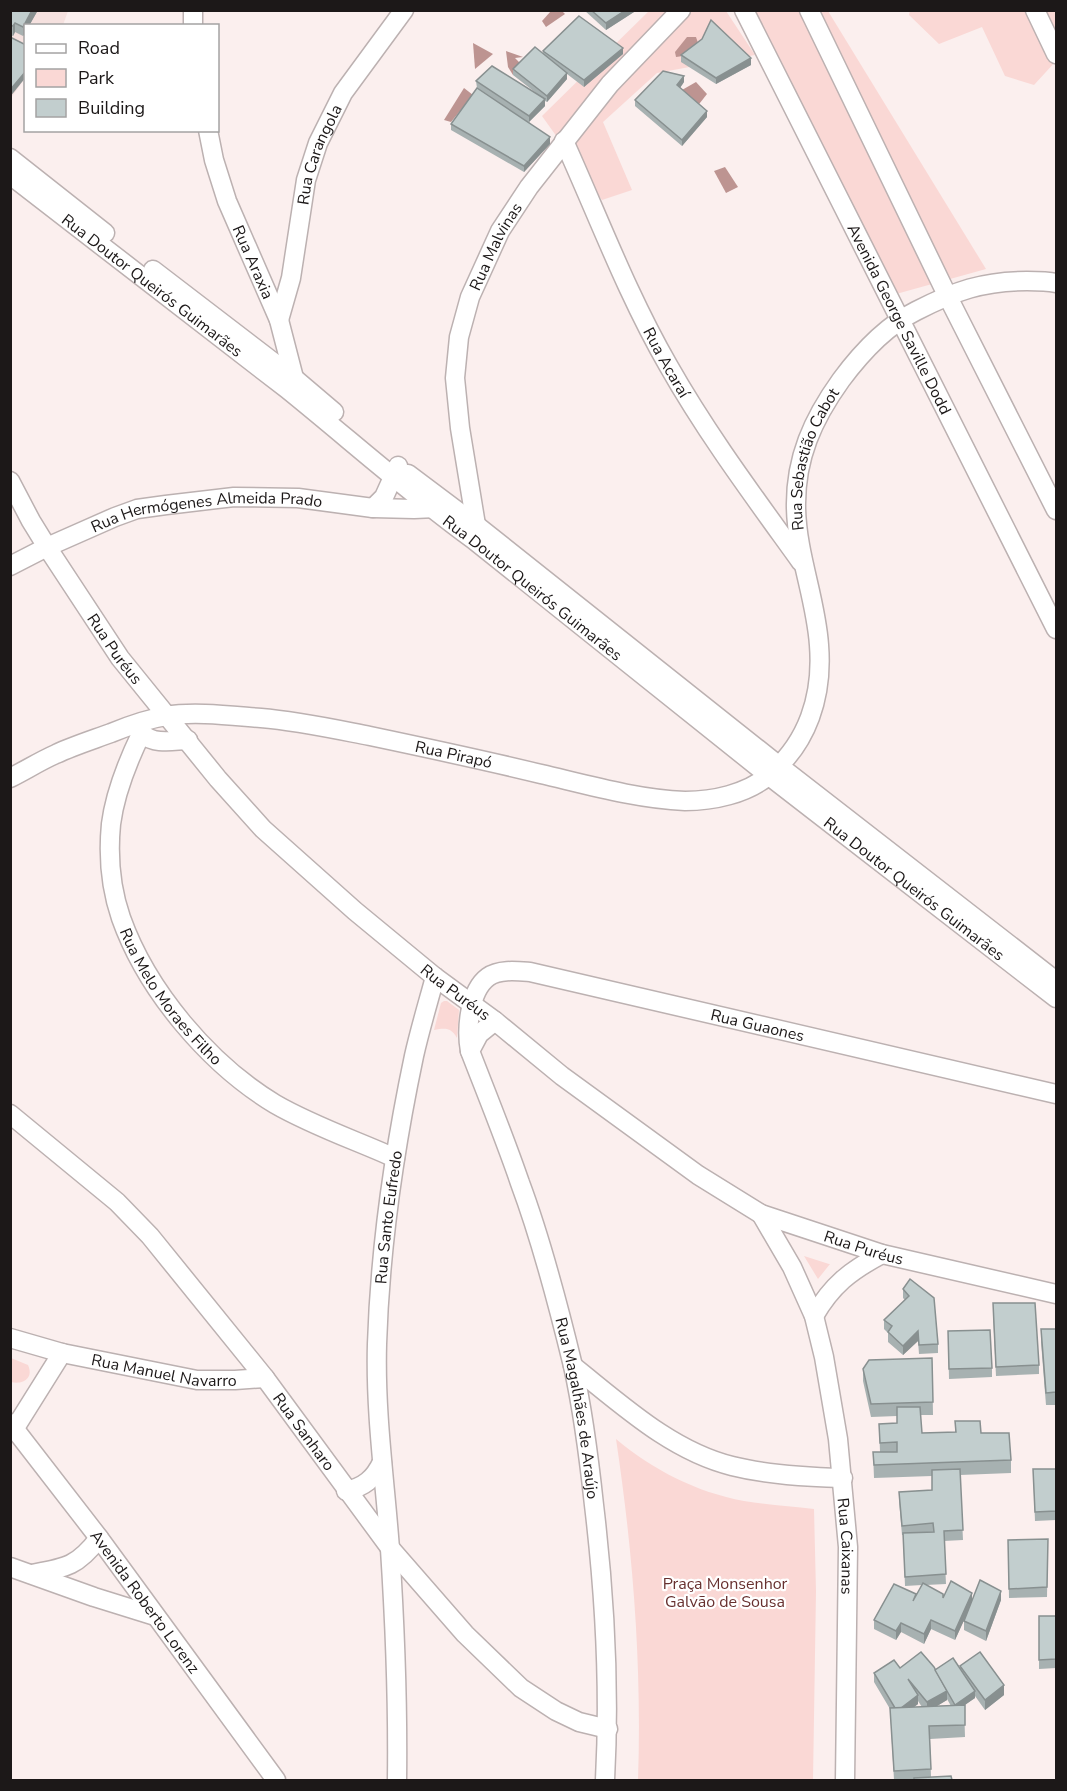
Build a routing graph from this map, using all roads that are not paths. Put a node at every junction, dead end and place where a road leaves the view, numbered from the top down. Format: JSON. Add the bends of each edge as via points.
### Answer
{"nodes":[{"id":1,"x":404,"y":10,"type":"edge"},
{"id":2,"x":681,"y":10,"type":"edge"},
{"id":3,"x":744,"y":10,"type":"edge"},
{"id":4,"x":810,"y":10,"type":"edge"},
{"id":5,"x":1035,"y":10,"type":"edge"},
{"id":6,"x":1056,"y":54,"type":"edge"},
{"id":7,"x":208,"y":132,"type":"edge"},
{"id":8,"x":564,"y":141,"type":"junction"},
{"id":9,"x":10,"y":158,"type":"edge"},
{"id":10,"x":10,"y":175,"type":"edge"},
{"id":11,"x":1056,"y":283,"type":"edge"},
{"id":12,"x":947,"y":296,"type":"junction"},
{"id":13,"x":900,"y":318,"type":"junction"},
{"id":14,"x":281,"y":326,"type":"junction"},
{"id":15,"x":276,"y":365,"type":"junction"},
{"id":16,"x":291,"y":384,"type":"junction"},
{"id":17,"x":396,"y":471,"type":"junction"},
{"id":18,"x":10,"y":481,"type":"edge"},
{"id":19,"x":440,"y":506,"type":"junction"},
{"id":20,"x":373,"y":508,"type":"junction"},
{"id":21,"x":1056,"y":510,"type":"edge"},
{"id":22,"x":475,"y":532,"type":"junction"},
{"id":23,"x":47,"y":547,"type":"junction"},
{"id":24,"x":10,"y":566,"type":"edge"},
{"id":25,"x":804,"y":566,"type":"junction"},
{"id":26,"x":1056,"y":629,"type":"edge"},
{"id":27,"x":167,"y":715,"type":"junction"},
{"id":28,"x":138,"y":729,"type":"junction"},
{"id":29,"x":188,"y":740,"type":"junction"},
{"id":30,"x":773,"y":770,"type":"junction"},
{"id":31,"x":10,"y":778,"type":"edge"},
{"id":32,"x":435,"y":977,"type":"junction"},
{"id":33,"x":1056,"y":981,"type":"edge"},
{"id":34,"x":1056,"y":999,"type":"edge"},
{"id":35,"x":472,"y":1004,"type":"junction"},
{"id":36,"x":495,"y":1021,"type":"junction"},
{"id":37,"x":470,"y":1051,"type":"junction"},
{"id":38,"x":1056,"y":1094,"type":"edge"},
{"id":39,"x":10,"y":1114,"type":"edge"},
{"id":40,"x":395,"y":1158,"type":"junction"},
{"id":41,"x":760,"y":1214,"type":"junction"},
{"id":42,"x":882,"y":1254,"type":"junction"},
{"id":43,"x":1056,"y":1294,"type":"edge"},
{"id":44,"x":814,"y":1316,"type":"junction"},
{"id":45,"x":10,"y":1338,"type":"edge"},
{"id":46,"x":62,"y":1353,"type":"junction"},
{"id":47,"x":573,"y":1366,"type":"junction"},
{"id":48,"x":265,"y":1378,"type":"junction"},
{"id":49,"x":13,"y":1425,"type":"edge"},
{"id":50,"x":382,"y":1462,"type":"junction"},
{"id":51,"x":843,"y":1478,"type":"junction"},
{"id":52,"x":346,"y":1491,"type":"junction"},
{"id":53,"x":99,"y":1538,"type":"junction"},
{"id":54,"x":390,"y":1548,"type":"junction"},
{"id":55,"x":10,"y":1567,"type":"edge"},
{"id":56,"x":29,"y":1574,"type":"junction"},
{"id":57,"x":155,"y":1616,"type":"junction"},
{"id":58,"x":608,"y":1729,"type":"junction"},
{"id":59,"x":276,"y":1780,"type":"edge"},
{"id":60,"x":397,"y":1780,"type":"edge"},
{"id":61,"x":605,"y":1780,"type":"edge"},
{"id":62,"x":845,"y":1780,"type":"edge"}],
"edges":[{"from":1,"to":14,"type":"street","name":"Rua Carangola","via":[[343,93],[318,143],[306,180]]},
{"from":2,"to":8,"type":"street","name":"Rua Malvinas","via":[[610,84]]},
{"from":3,"to":13,"type":"street","name":"Avenida George Saville Dodd"},
{"from":4,"to":12,"type":"street"},
{"from":5,"to":6,"type":"street"},
{"from":7,"to":14,"type":"street","name":"Rua Araxia","via":[[227,201]]},
{"from":8,"to":22,"type":"street","name":"Rua Malvinas","via":[[500,231],[470,297],[459,337],[455,378]]},
{"from":8,"to":25,"type":"street","name":"Rua Acaraí","via":[[638,309],[668,366]]},
{"from":9,"to":15,"type":"street","name":"Rua Doutor Queirós Guimarães"},
{"from":10,"to":16,"type":"street","name":"Rua Doutor Queirós Guimarães"},
{"from":11,"to":12,"type":"street","name":"Rua Sebastião Cabot","via":[[1002,281]]},
{"from":12,"to":13,"type":"street","name":"Rua Sebastião Cabot"},
{"from":12,"to":21,"type":"street"},
{"from":13,"to":25,"type":"street","name":"Rua Sebastião Cabot","via":[[853,364],[811,428],[796,503]]},
{"from":13,"to":26,"type":"street","name":"Avenida George Saville Dodd"},
{"from":14,"to":15,"type":"street","name":"Rua Carangola"},
{"from":14,"to":16,"type":"street","name":"Rua Araxia"},
{"from":15,"to":16,"type":"street","name":"Rua Doutor Queirós Guimarães"},
{"from":16,"to":17,"type":"street","name":"Rua Doutor Queirós Guimarães"},
{"from":17,"to":19,"type":"street","name":"Rua Doutor Queirós Guimarães"},
{"from":17,"to":20,"type":"street","via":[[384,497]]},
{"from":18,"to":23,"type":"street","name":"Rua Puréus"},
{"from":19,"to":20,"type":"street","name":"Rua Hermógenes Almeida Prado"},
{"from":19,"to":22,"type":"street","name":"Rua Doutor Queirós Guimarães"},
{"from":20,"to":23,"type":"street","name":"Rua Hermógenes Almeida Prado","via":[[298,498],[197,501],[137,509]]},
{"from":22,"to":30,"type":"street","name":"Rua Doutor Queirós Guimarães"},
{"from":23,"to":24,"type":"street","name":"Rua Hermógenes Almeida Prado"},
{"from":23,"to":27,"type":"street","name":"Rua Puréus","via":[[120,658]]},
{"from":25,"to":30,"type":"street","name":"Rua Sebastião Cabot","via":[[819,646],[818,690],[803,736]]},
{"from":27,"to":28,"type":"street","name":"Rua Pirapó"},
{"from":27,"to":29,"type":"street","name":"Rua Puréus"},
{"from":27,"to":30,"type":"street","name":"Rua Pirapó","via":[[295,721],[622,793],[666,799],[689,801],[733,794],[754,785]]},
{"from":28,"to":29,"type":"street","via":[[146,737],[160,741]]},
{"from":28,"to":31,"type":"street","name":"Rua Pirapó","via":[[57,753]]},
{"from":28,"to":40,"type":"street","name":"Rua Melo Moraes Filho","via":[[116,798],[110,854],[121,918],[139,959],[183,1023],[235,1075],[275,1103],[321,1127]]},
{"from":29,"to":32,"type":"street","name":"Rua Puréus","via":[[262,829]]},
{"from":30,"to":33,"type":"street","name":"Rua Doutor Queirós Guimarães"},
{"from":30,"to":34,"type":"street","name":"Rua Doutor Queirós Guimarães"},
{"from":32,"to":35,"type":"street","name":"Rua Puréus"},
{"from":32,"to":40,"type":"street","name":"Rua Santo Eufredo"},
{"from":35,"to":36,"type":"street","name":"Rua Puréus"},
{"from":35,"to":37,"type":"street","name":"Rua Magalhães de Araújo"},
{"from":35,"to":38,"type":"street","name":"Rua Guaones","via":[[489,977],[508,971],[530,972]]},
{"from":36,"to":37,"type":"street","via":[[479,1034]]},
{"from":36,"to":41,"type":"street","name":"Rua Puréus","via":[[562,1076],[689,1169]]},
{"from":37,"to":47,"type":"street","name":"Rua Magalhães de Araújo","via":[[521,1185]]},
{"from":39,"to":48,"type":"street","name":"Rua Sanharo","via":[[117,1202],[150,1236]]},
{"from":40,"to":50,"type":"street","name":"Rua Santo Eufredo","via":[[377,1345]]},
{"from":41,"to":42,"type":"street","name":"Rua Puréus"},
{"from":41,"to":44,"type":"street","name":"Rua Caixanas","via":[[792,1267]]},
{"from":42,"to":43,"type":"street","name":"Rua Puréus"},
{"from":42,"to":44,"type":"street","via":[[842,1280],[825,1296]]},
{"from":44,"to":51,"type":"street","name":"Rua Caixanas"},
{"from":45,"to":46,"type":"street"},
{"from":46,"to":48,"type":"street","name":"Rua Manuel Navarro","via":[[197,1380]]},
{"from":46,"to":49,"type":"street"},
{"from":47,"to":51,"type":"street","via":[[670,1439],[699,1454],[730,1466],[762,1472]]},
{"from":47,"to":58,"type":"street","name":"Rua Magalhães de Araújo","via":[[600,1555]]},
{"from":48,"to":52,"type":"street","name":"Rua Sanharo"},
{"from":49,"to":53,"type":"street","name":"Avenida Roberto Lorenz"},
{"from":50,"to":52,"type":"street","via":[[369,1482]]},
{"from":50,"to":54,"type":"street","name":"Rua Santo Eufredo"},
{"from":51,"to":62,"type":"street","name":"Rua Caixanas","via":[[848,1547]]},
{"from":52,"to":54,"type":"street","name":"Rua Sanharo"},
{"from":53,"to":56,"type":"street","via":[[77,1562]]},
{"from":53,"to":57,"type":"street","name":"Avenida Roberto Lorenz"},
{"from":54,"to":58,"type":"street","name":"Rua Sanharo","via":[[465,1634],[521,1689],[579,1722]]},
{"from":54,"to":60,"type":"street","name":"Rua Santo Eufredo"},
{"from":55,"to":56,"type":"street"},
{"from":56,"to":57,"type":"street"},
{"from":57,"to":59,"type":"street","name":"Avenida Roberto Lorenz"},
{"from":58,"to":61,"type":"street","name":"Rua Magalhães de Araújo"}]}
